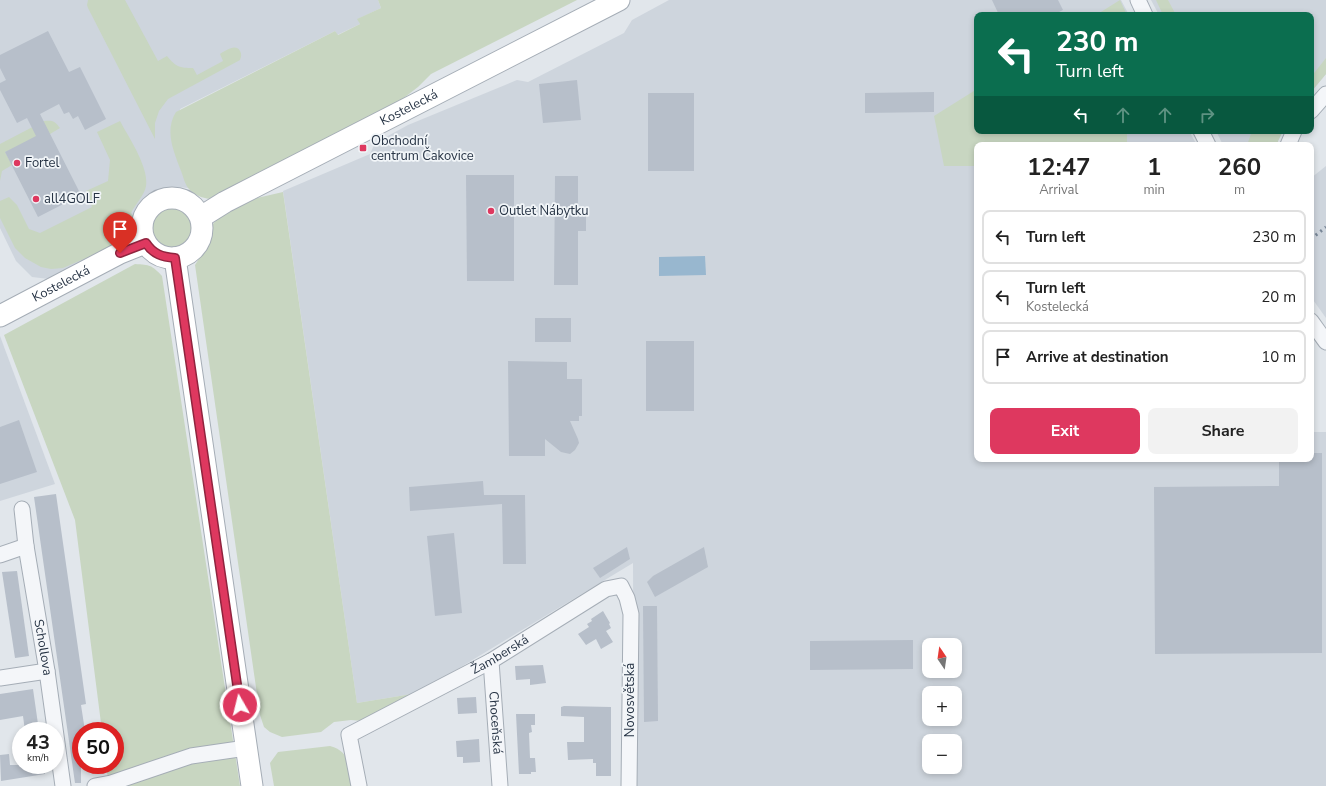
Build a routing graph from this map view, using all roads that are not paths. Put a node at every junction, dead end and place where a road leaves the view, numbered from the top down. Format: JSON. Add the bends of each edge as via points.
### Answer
{"nodes":[{"id":1,"x":619,"y":0,"type":"edge"},
{"id":2,"x":1138,"y":0,"type":"edge"},
{"id":3,"x":1144,"y":12,"type":"edge"},
{"id":4,"x":1326,"y":94,"type":"edge"},
{"id":5,"x":1314,"y":108,"type":"edge"},
{"id":6,"x":201,"y":217,"type":"junction"},
{"id":7,"x":146,"y":243,"type":"junction"},
{"id":8,"x":175,"y":258,"type":"junction"},
{"id":9,"x":0,"y":316,"type":"edge"},
{"id":10,"x":1314,"y":325,"type":"edge"},
{"id":11,"x":1326,"y":342,"type":"edge"},
{"id":12,"x":22,"y":509,"type":"dead end"},
{"id":13,"x":26,"y":546,"type":"junction"},
{"id":14,"x":0,"y":555,"type":"edge"},
{"id":15,"x":630,"y":614,"type":"joint"},
{"id":16,"x":491,"y":660,"type":"junction"},
{"id":17,"x":47,"y":671,"type":"junction"},
{"id":18,"x":0,"y":678,"type":"edge"},
{"id":19,"x":246,"y":748,"type":"junction"},
{"id":20,"x":63,"y":786,"type":"edge"},
{"id":21,"x":95,"y":786,"type":"edge"},
{"id":22,"x":252,"y":786,"type":"edge"},
{"id":23,"x":359,"y":786,"type":"edge"},
{"id":24,"x":500,"y":786,"type":"edge"},
{"id":25,"x":629,"y":786,"type":"edge"}],
"edges":[{"from":1,"to":6,"type":"main road","name":"Kostelecká","via":[[225,202]]},
{"from":2,"to":3,"type":"street"},
{"from":4,"to":5,"type":"street"},
{"from":6,"to":7,"type":"main road","via":[[196,209],[183,199],[161,199],[150,207],[143,218],[142,233]]},
{"from":6,"to":8,"type":"main road","via":[[202,237],[197,246],[188,254]]},
{"from":7,"to":8,"type":"main road","via":[[159,256]]},
{"from":7,"to":9,"type":"main road","name":"Kostelecká","via":[[120,253]]},
{"from":8,"to":19,"type":"main road"},
{"from":10,"to":11,"type":"street"},
{"from":12,"to":13,"type":"street","name":"Schollova"},
{"from":13,"to":14,"type":"street"},
{"from":13,"to":17,"type":"street","name":"Schollova"},
{"from":15,"to":16,"type":"street","name":"Žamberská","via":[[627,598],[621,586],[606,589]]},
{"from":15,"to":25,"type":"street","name":"Novosvětská"},
{"from":16,"to":23,"type":"street","name":"Žamberská","via":[[349,735]]},
{"from":16,"to":24,"type":"street","name":"Choceňská"},
{"from":17,"to":18,"type":"street"},
{"from":17,"to":20,"type":"street","name":"Schollova"},
{"from":19,"to":21,"type":"street","via":[[191,756]]},
{"from":19,"to":22,"type":"main road"}]}
